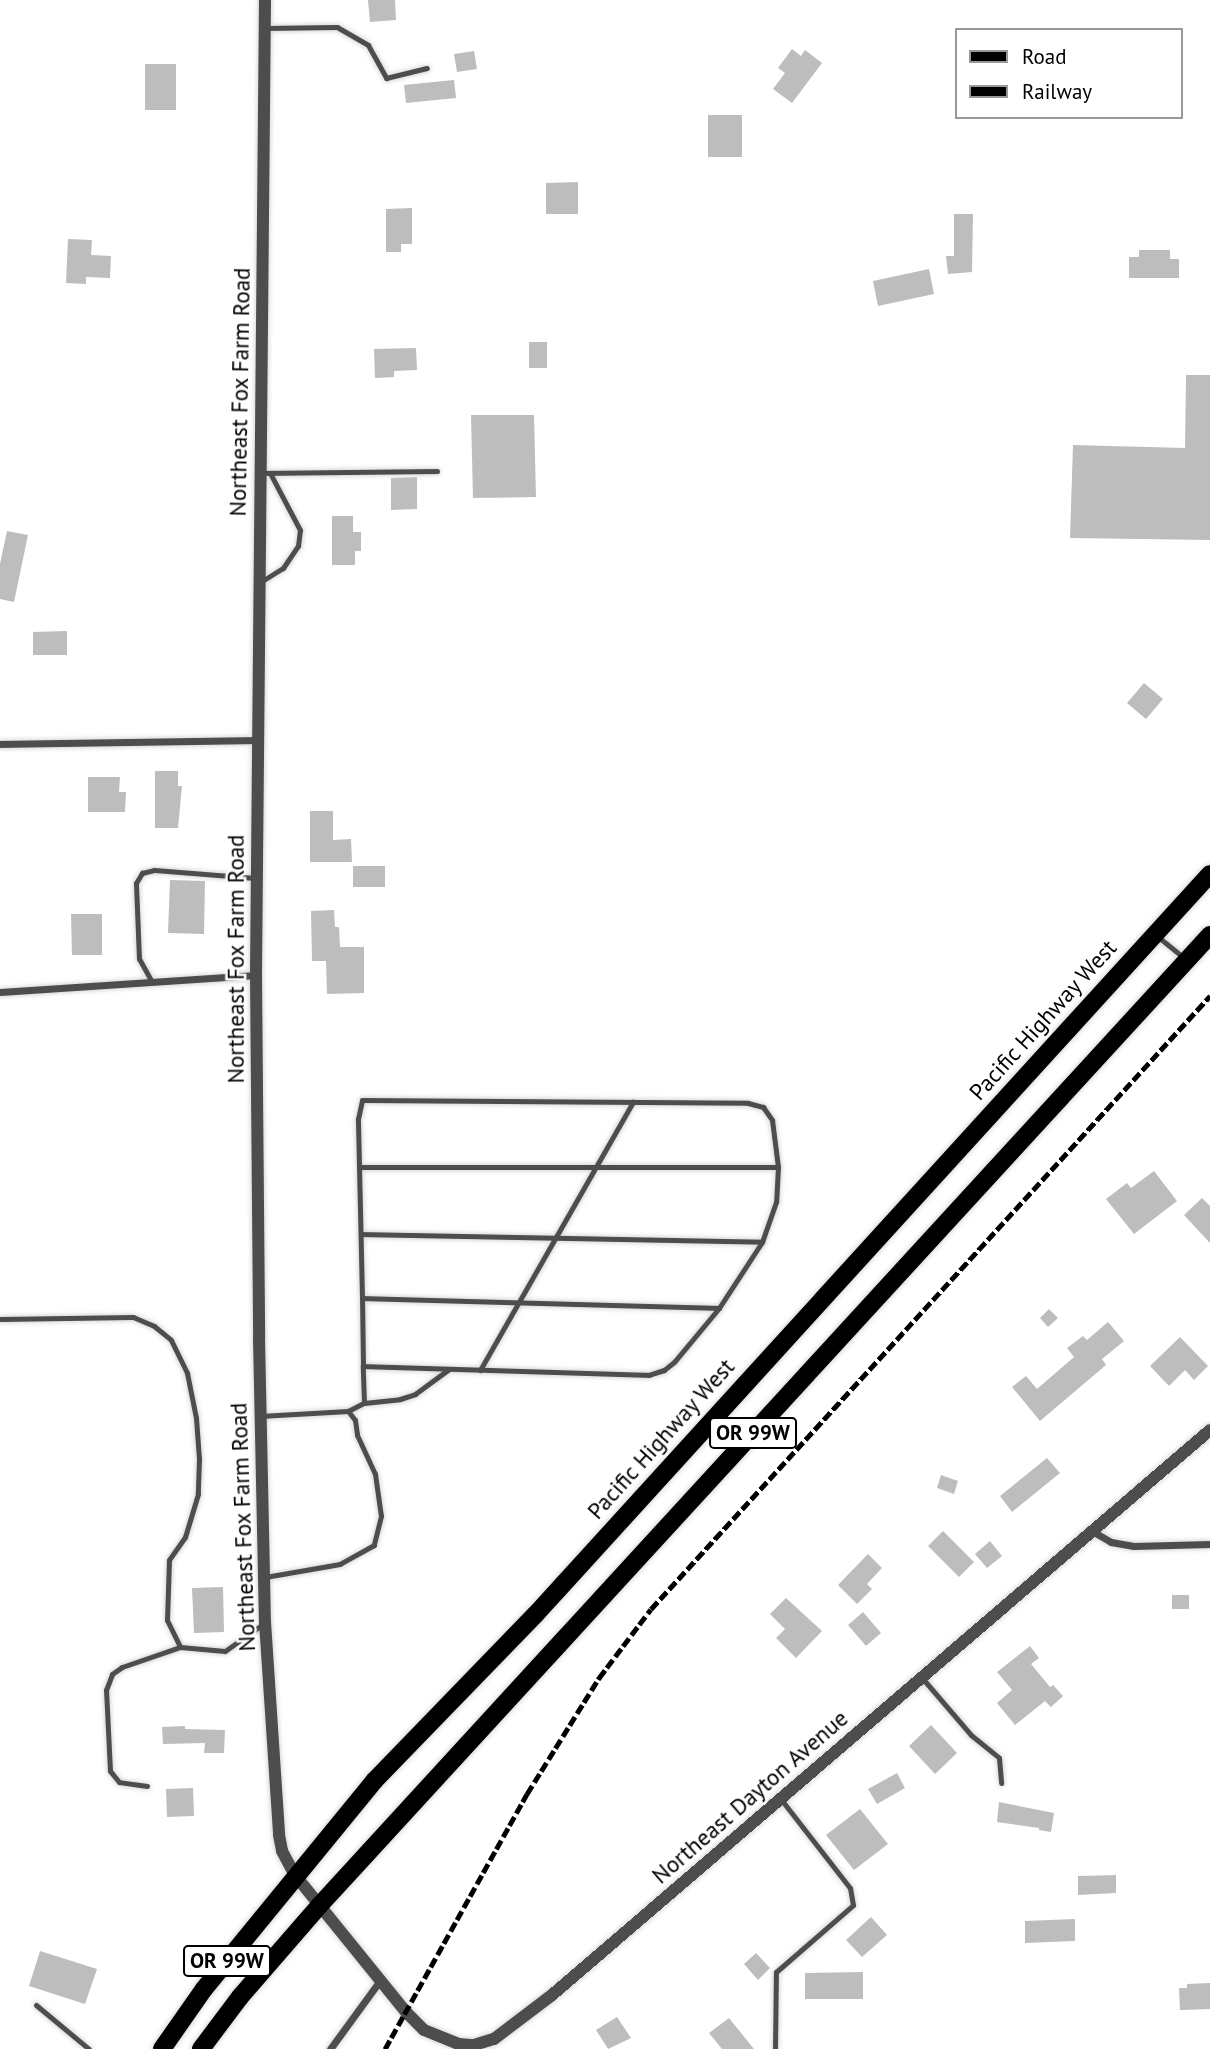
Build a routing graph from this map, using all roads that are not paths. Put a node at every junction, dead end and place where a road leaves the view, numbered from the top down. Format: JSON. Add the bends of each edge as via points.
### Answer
{"nodes":[{"id":1,"x":265,"y":0,"type":"edge"},
{"id":2,"x":265,"y":28,"type":"junction"},
{"id":3,"x":427,"y":68,"type":"dead end"},
{"id":4,"x":437,"y":471,"type":"dead end"},
{"id":5,"x":265,"y":473,"type":"junction"},
{"id":6,"x":259,"y":582,"type":"junction"},
{"id":7,"x":257,"y":740,"type":"junction"},
{"id":8,"x":0,"y":744,"type":"edge"},
{"id":9,"x":1210,"y":874,"type":"edge"},
{"id":10,"x":256,"y":878,"type":"junction"},
{"id":11,"x":1155,"y":934,"type":"junction"},
{"id":12,"x":1210,"y":935,"type":"edge"},
{"id":13,"x":1186,"y":961,"type":"junction"},
{"id":14,"x":256,"y":975,"type":"junction"},
{"id":15,"x":152,"y":982,"type":"junction"},
{"id":16,"x":0,"y":992,"type":"edge"},
{"id":17,"x":633,"y":1102,"type":"junction"},
{"id":18,"x":359,"y":1167,"type":"junction"},
{"id":19,"x":597,"y":1167,"type":"junction"},
{"id":20,"x":778,"y":1167,"type":"junction"},
{"id":21,"x":360,"y":1234,"type":"junction"},
{"id":22,"x":558,"y":1238,"type":"junction"},
{"id":23,"x":762,"y":1242,"type":"junction"},
{"id":24,"x":362,"y":1298,"type":"junction"},
{"id":25,"x":519,"y":1302,"type":"junction"},
{"id":26,"x":719,"y":1308,"type":"junction"},
{"id":27,"x":0,"y":1319,"type":"edge"},
{"id":28,"x":363,"y":1366,"type":"junction"},
{"id":29,"x":449,"y":1369,"type":"junction"},
{"id":30,"x":480,"y":1370,"type":"junction"},
{"id":31,"x":364,"y":1403,"type":"junction"},
{"id":32,"x":348,"y":1412,"type":"junction"},
{"id":33,"x":260,"y":1416,"type":"junction"},
{"id":34,"x":1210,"y":1430,"type":"edge"},
{"id":35,"x":1091,"y":1530,"type":"junction"},
{"id":36,"x":1210,"y":1544,"type":"edge"},
{"id":37,"x":265,"y":1577,"type":"junction"},
{"id":38,"x":265,"y":1622,"type":"junction"},
{"id":39,"x":180,"y":1647,"type":"junction"},
{"id":40,"x":921,"y":1676,"type":"junction"},
{"id":41,"x":1001,"y":1783,"type":"dead end"},
{"id":42,"x":147,"y":1786,"type":"dead end"},
{"id":43,"x":780,"y":1798,"type":"junction"},
{"id":44,"x":295,"y":1875,"type":"junction"},
{"id":45,"x":319,"y":1906,"type":"junction"},
{"id":46,"x":381,"y":1979,"type":"junction"},
{"id":47,"x":36,"y":2005,"type":"dead end"},
{"id":48,"x":474,"y":2047,"type":"edge"},
{"id":49,"x":89,"y":2049,"type":"edge"},
{"id":50,"x":162,"y":2049,"type":"edge"},
{"id":51,"x":201,"y":2049,"type":"edge"},
{"id":52,"x":330,"y":2049,"type":"edge"},
{"id":53,"x":775,"y":2049,"type":"edge"}],
"edges":[{"from":1,"to":2,"type":"street","name":"Northeast Fox Farm Road"},
{"from":2,"to":3,"type":"lane","via":[[337,27],[368,45],[386,78]]},
{"from":2,"to":5,"type":"street","name":"Northeast Fox Farm Road"},
{"from":4,"to":5,"type":"lane"},
{"from":5,"to":6,"type":"street","name":"Northeast Fox Farm Road"},
{"from":5,"to":6,"type":"lane","via":[[300,530],[298,546],[283,568]]},
{"from":6,"to":7,"type":"street","name":"Northeast Fox Farm Road"},
{"from":7,"to":8,"type":"street"},
{"from":7,"to":10,"type":"street","name":"Northeast Fox Farm Road"},
{"from":9,"to":11,"type":"main road","name":"Pacific Highway West","number":"OR 99W"},
{"from":10,"to":14,"type":"street","name":"Northeast Fox Farm Road"},
{"from":10,"to":15,"type":"lane","via":[[154,870],[142,873],[136,883],[139,959]]},
{"from":11,"to":13,"type":"lane"},
{"from":11,"to":44,"type":"main road","name":"Pacific Highway West","number":"OR 99W","via":[[535,1615],[375,1780]]},
{"from":12,"to":13,"type":"main road","number":"OR 99W"},
{"from":13,"to":45,"type":"main road","number":"OR 99W"},
{"from":14,"to":15,"type":"street"},
{"from":14,"to":33,"type":"street","name":"Northeast Fox Farm Road"},
{"from":15,"to":16,"type":"street"},
{"from":17,"to":18,"type":"lane","via":[[362,1100]]},
{"from":17,"to":19,"type":"lane"},
{"from":17,"to":20,"type":"lane","via":[[763,1107],[772,1120]]},
{"from":18,"to":19,"type":"lane"},
{"from":18,"to":21,"type":"lane"},
{"from":19,"to":20,"type":"lane"},
{"from":19,"to":22,"type":"lane"},
{"from":20,"to":23,"type":"lane","via":[[776,1202]]},
{"from":21,"to":22,"type":"lane"},
{"from":21,"to":24,"type":"lane"},
{"from":22,"to":23,"type":"lane"},
{"from":22,"to":25,"type":"lane"},
{"from":23,"to":26,"type":"lane"},
{"from":24,"to":25,"type":"lane"},
{"from":24,"to":28,"type":"lane"},
{"from":25,"to":26,"type":"lane"},
{"from":25,"to":30,"type":"lane"},
{"from":26,"to":30,"type":"lane","via":[[674,1362],[649,1375]]},
{"from":27,"to":39,"type":"lane","via":[[133,1317],[171,1340],[187,1373],[199,1459],[198,1494],[186,1536],[169,1560],[167,1620]]},
{"from":28,"to":29,"type":"lane"},
{"from":28,"to":31,"type":"lane"},
{"from":29,"to":30,"type":"lane"},
{"from":29,"to":31,"type":"lane","via":[[415,1394]]},
{"from":31,"to":32,"type":"lane"},
{"from":32,"to":33,"type":"lane"},
{"from":32,"to":37,"type":"lane","via":[[355,1420],[356,1435],[380,1496],[382,1516],[374,1545],[340,1564]]},
{"from":33,"to":37,"type":"street","name":"Northeast Fox Farm Road"},
{"from":34,"to":35,"type":"street","name":"Northeast Dayton Avenue"},
{"from":35,"to":36,"type":"street","via":[[1111,1542],[1134,1545]]},
{"from":35,"to":40,"type":"street","name":"Northeast Dayton Avenue"},
{"from":37,"to":38,"type":"street","name":"Northeast Fox Farm Road"},
{"from":38,"to":39,"type":"lane","via":[[225,1651]]},
{"from":38,"to":44,"type":"street","name":"Northeast Fox Farm Road","via":[[279,1835]]},
{"from":39,"to":42,"type":"lane","via":[[122,1667],[112,1674],[106,1690],[110,1771],[119,1782]]},
{"from":40,"to":41,"type":"lane","via":[[971,1735],[999,1758]]},
{"from":40,"to":43,"type":"street","name":"Northeast Dayton Avenue"},
{"from":43,"to":48,"type":"street","name":"Northeast Dayton Avenue","via":[[509,2030]]},
{"from":43,"to":53,"type":"lane","via":[[850,1888],[853,1905],[776,1972]]},
{"from":44,"to":45,"type":"street","name":"Northeast Fox Farm Road"},
{"from":44,"to":50,"type":"main road","name":"Pacific Highway West","number":"OR 99W"},
{"from":45,"to":46,"type":"street","name":"Northeast Dayton Avenue"},
{"from":45,"to":51,"type":"main road","number":"OR 99W"},
{"from":46,"to":48,"type":"street","name":"Northeast Dayton Avenue","via":[[424,2030]]},
{"from":46,"to":52,"type":"street"},
{"from":47,"to":49,"type":"lane"}]}
